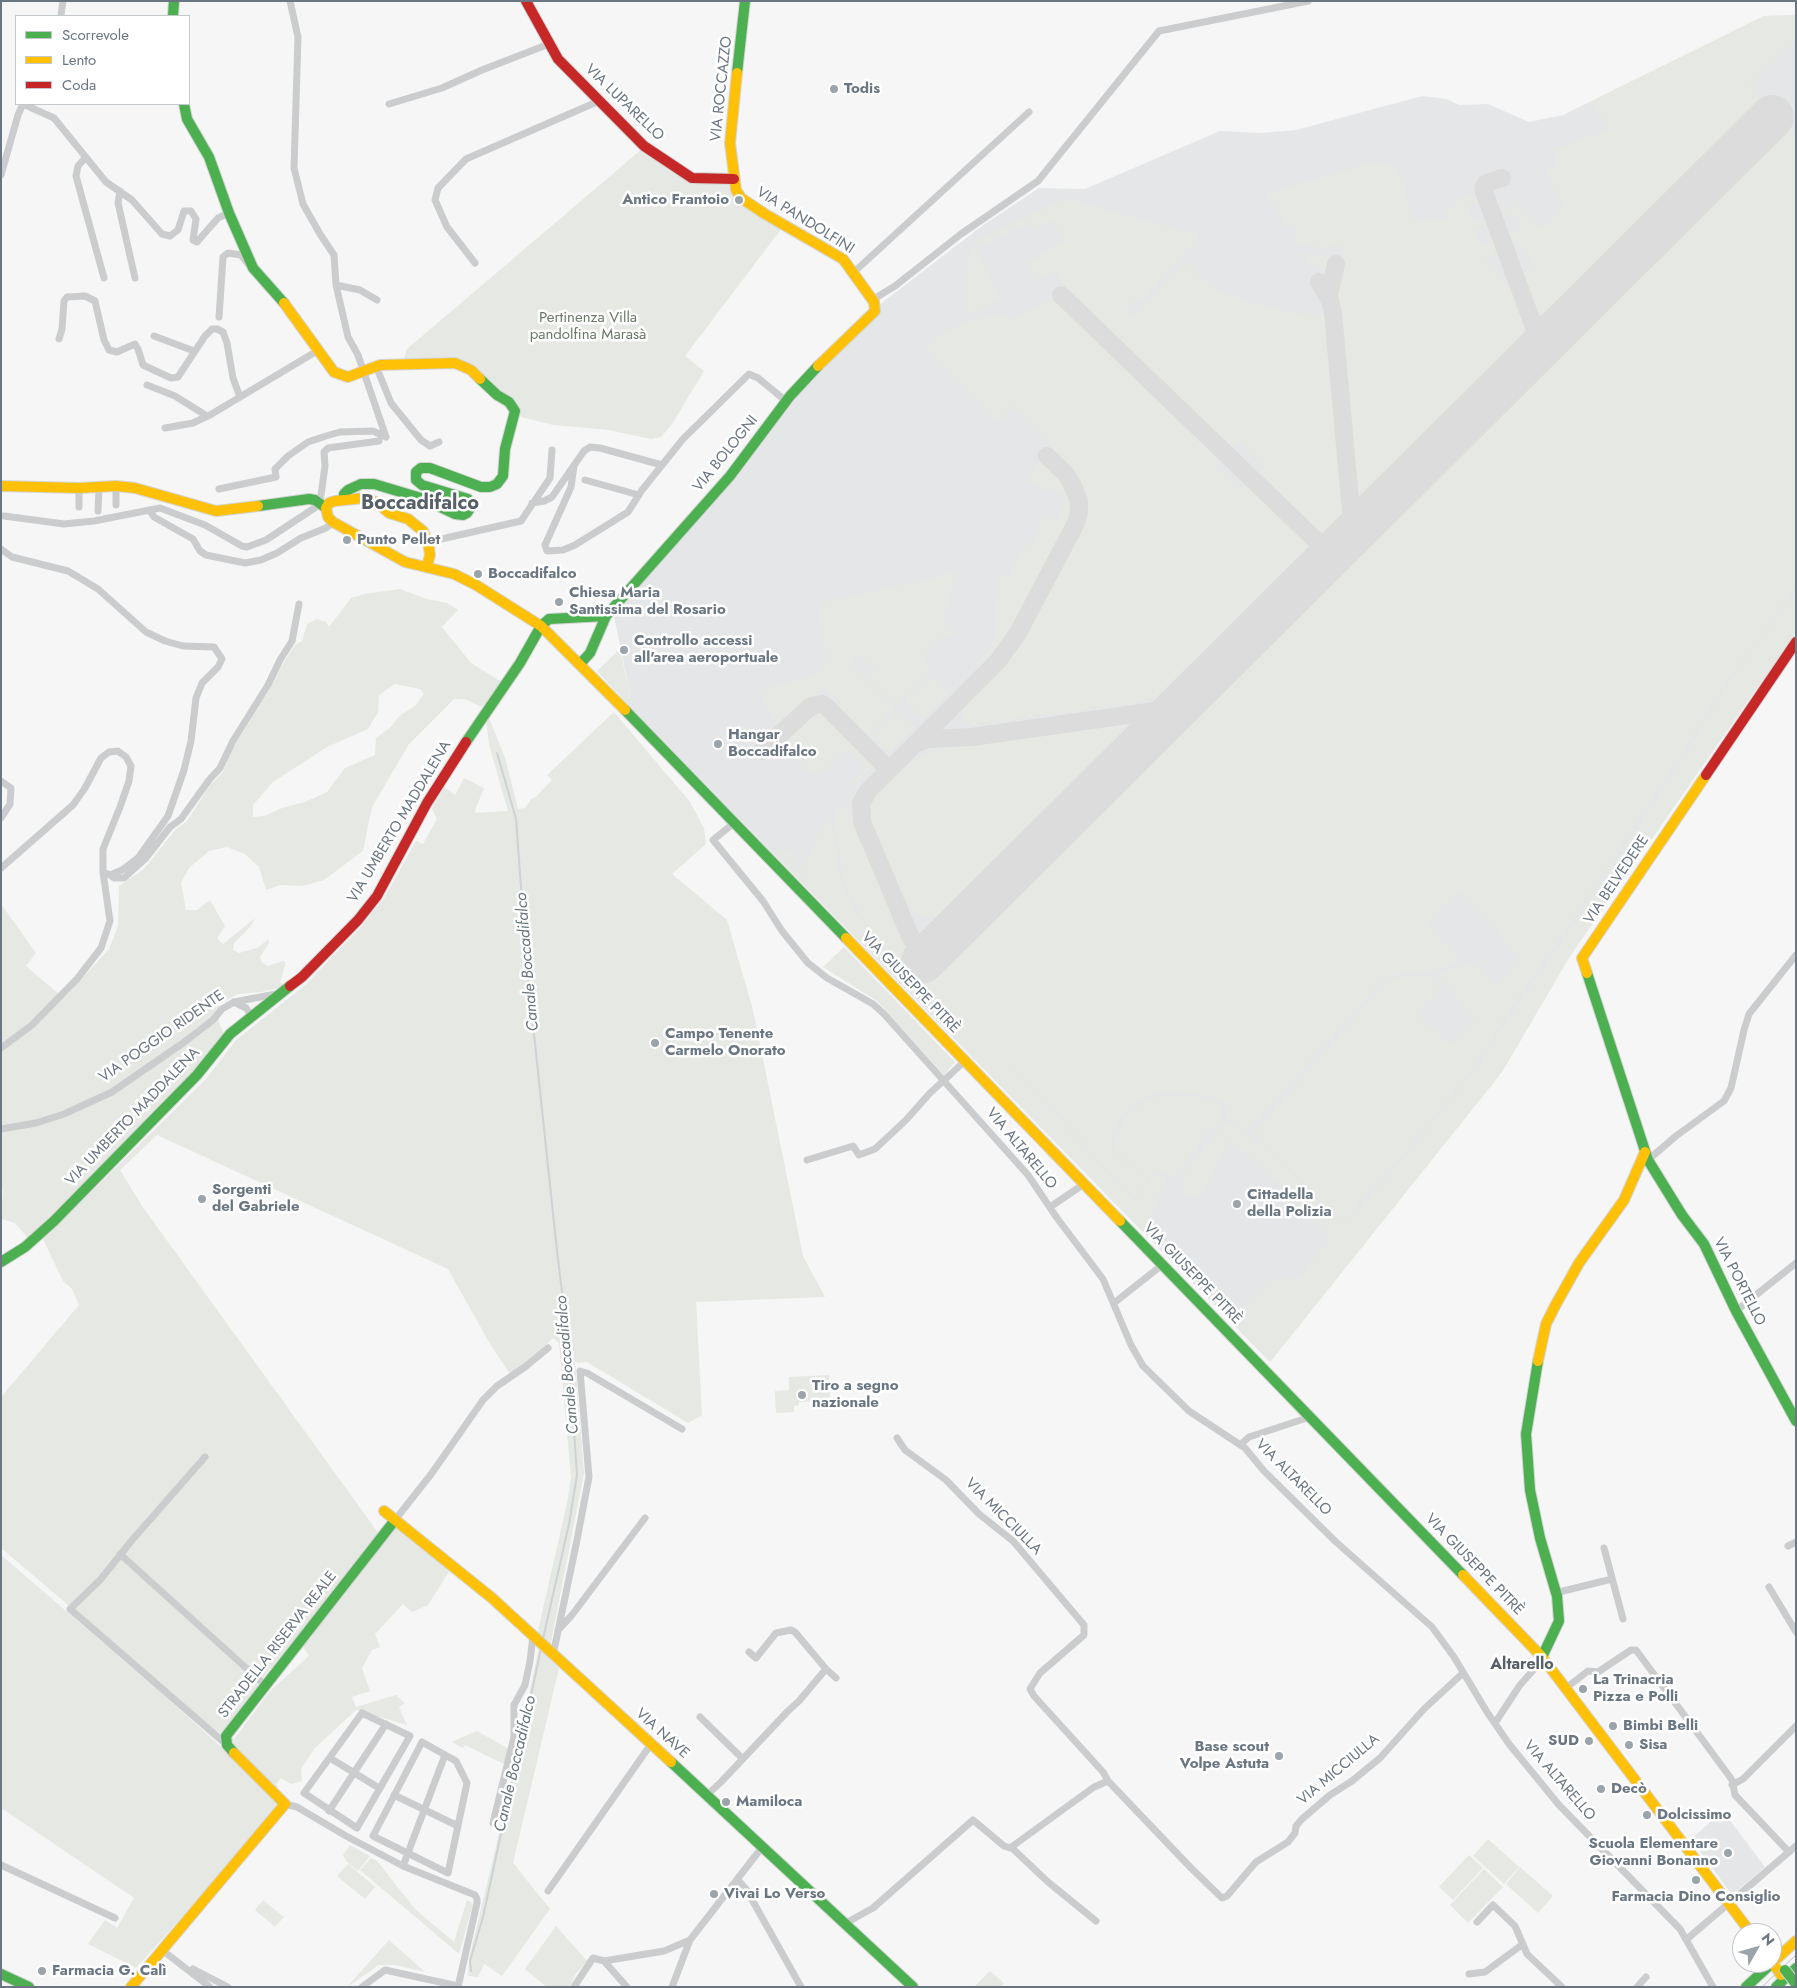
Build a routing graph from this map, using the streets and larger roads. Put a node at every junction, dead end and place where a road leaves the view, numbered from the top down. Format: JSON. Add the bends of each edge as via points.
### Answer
{"nodes":[{"id":1,"x":63,"y":1,"type":"edge"},
{"id":2,"x":174,"y":1,"type":"edge"},
{"id":3,"x":290,"y":1,"type":"edge"},
{"id":4,"x":526,"y":1,"type":"edge"},
{"id":5,"x":745,"y":1,"type":"edge"},
{"id":6,"x":1308,"y":1,"type":"edge"},
{"id":7,"x":61,"y":15,"type":"dead end"},
{"id":8,"x":173,"y":15,"type":"edge"},
{"id":9,"x":549,"y":44,"type":"junction"},
{"id":10,"x":599,"y":101,"type":"junction"},
{"id":11,"x":390,"y":104,"type":"dead end"},
{"id":12,"x":23,"y":105,"type":"edge"},
{"id":13,"x":25,"y":105,"type":"edge"},
{"id":14,"x":184,"y":105,"type":"edge"},
{"id":15,"x":1029,"y":112,"type":"dead end"},
{"id":16,"x":86,"y":157,"type":"junction"},
{"id":17,"x":2,"y":170,"type":"edge"},
{"id":18,"x":734,"y":179,"type":"junction"},
{"id":19,"x":120,"y":191,"type":"junction"},
{"id":20,"x":229,"y":214,"type":"junction"},
{"id":21,"x":475,"y":263,"type":"dead end"},
{"id":22,"x":253,"y":268,"type":"junction"},
{"id":23,"x":854,"y":272,"type":"junction"},
{"id":24,"x":104,"y":278,"type":"dead end"},
{"id":25,"x":135,"y":278,"type":"dead end"},
{"id":26,"x":336,"y":285,"type":"junction"},
{"id":27,"x":377,"y":300,"type":"dead end"},
{"id":28,"x":872,"y":300,"type":"junction"},
{"id":29,"x":873,"y":314,"type":"joint"},
{"id":30,"x":219,"y":317,"type":"dead end"},
{"id":31,"x":154,"y":336,"type":"dead end"},
{"id":32,"x":59,"y":339,"type":"dead end"},
{"id":33,"x":194,"y":351,"type":"junction"},
{"id":34,"x":317,"y":351,"type":"junction"},
{"id":35,"x":376,"y":366,"type":"junction"},
{"id":36,"x":363,"y":372,"type":"junction"},
{"id":37,"x":147,"y":386,"type":"dead end"},
{"id":38,"x":240,"y":397,"type":"junction"},
{"id":39,"x":786,"y":401,"type":"junction"},
{"id":40,"x":207,"y":416,"type":"junction"},
{"id":41,"x":165,"y":428,"type":"dead end"},
{"id":42,"x":383,"y":439,"type":"junction"},
{"id":43,"x":439,"y":442,"type":"dead end"},
{"id":44,"x":552,"y":450,"type":"dead end"},
{"id":45,"x":662,"y":465,"type":"junction"},
{"id":46,"x":574,"y":466,"type":"junction"},
{"id":47,"x":585,"y":480,"type":"dead end"},
{"id":48,"x":1,"y":486,"type":"edge"},
{"id":49,"x":99,"y":486,"type":"junction"},
{"id":50,"x":116,"y":486,"type":"junction"},
{"id":51,"x":78,"y":488,"type":"junction"},
{"id":52,"x":218,"y":489,"type":"dead end"},
{"id":53,"x":639,"y":496,"type":"junction"},
{"id":54,"x":344,"y":499,"type":"junction"},
{"id":55,"x":532,"y":504,"type":"junction"},
{"id":56,"x":116,"y":505,"type":"dead end"},
{"id":57,"x":323,"y":505,"type":"junction"},
{"id":58,"x":78,"y":507,"type":"dead end"},
{"id":59,"x":150,"y":510,"type":"junction"},
{"id":60,"x":98,"y":511,"type":"dead end"},
{"id":61,"x":4,"y":516,"type":"dead end"},
{"id":62,"x":333,"y":522,"type":"junction"},
{"id":63,"x":428,"y":542,"type":"junction"},
{"id":64,"x":1,"y":549,"type":"edge"},
{"id":65,"x":428,"y":566,"type":"junction"},
{"id":66,"x":299,"y":604,"type":"dead end"},
{"id":67,"x":606,"y":616,"type":"junction"},
{"id":68,"x":541,"y":626,"type":"junction"},
{"id":69,"x":1796,"y":642,"type":"edge"},
{"id":70,"x":580,"y":664,"type":"junction"},
{"id":71,"x":1,"y":781,"type":"edge"},
{"id":72,"x":1,"y":818,"type":"edge"},
{"id":73,"x":734,"y":822,"type":"junction"},
{"id":74,"x":1,"y":868,"type":"edge"},
{"id":75,"x":106,"y":874,"type":"junction"},
{"id":76,"x":1796,"y":955,"type":"edge"},
{"id":77,"x":284,"y":992,"type":"junction"},
{"id":78,"x":248,"y":998,"type":"junction"},
{"id":79,"x":234,"y":1002,"type":"junction"},
{"id":80,"x":256,"y":1013,"type":"junction"},
{"id":81,"x":1,"y":1048,"type":"edge"},
{"id":82,"x":965,"y":1061,"type":"junction"},
{"id":83,"x":944,"y":1082,"type":"junction"},
{"id":84,"x":1,"y":1128,"type":"edge"},
{"id":85,"x":1646,"y":1156,"type":"junction"},
{"id":86,"x":807,"y":1160,"type":"dead end"},
{"id":87,"x":1084,"y":1184,"type":"junction"},
{"id":88,"x":1050,"y":1207,"type":"junction"},
{"id":89,"x":1,"y":1262,"type":"edge"},
{"id":90,"x":1796,"y":1263,"type":"edge"},
{"id":91,"x":1162,"y":1265,"type":"junction"},
{"id":92,"x":1114,"y":1303,"type":"junction"},
{"id":93,"x":1736,"y":1311,"type":"junction"},
{"id":94,"x":548,"y":1348,"type":"dead end"},
{"id":95,"x":1310,"y":1417,"type":"junction"},
{"id":96,"x":1796,"y":1421,"type":"edge"},
{"id":97,"x":682,"y":1429,"type":"dead end"},
{"id":98,"x":897,"y":1438,"type":"dead end"},
{"id":99,"x":1240,"y":1445,"type":"junction"},
{"id":100,"x":205,"y":1457,"type":"dead end"},
{"id":101,"x":384,"y":1511,"type":"dead end"},
{"id":102,"x":645,"y":1518,"type":"dead end"},
{"id":103,"x":395,"y":1520,"type":"junction"},
{"id":104,"x":1796,"y":1542,"type":"edge"},
{"id":105,"x":1788,"y":1546,"type":"dead end"},
{"id":106,"x":1604,"y":1548,"type":"dead end"},
{"id":107,"x":120,"y":1554,"type":"junction"},
{"id":108,"x":1612,"y":1579,"type":"junction"},
{"id":109,"x":1769,"y":1588,"type":"dead end"},
{"id":110,"x":1555,"y":1593,"type":"junction"},
{"id":111,"x":1623,"y":1619,"type":"dead end"},
{"id":112,"x":557,"y":1630,"type":"junction"},
{"id":113,"x":1796,"y":1632,"type":"edge"},
{"id":114,"x":534,"y":1638,"type":"junction"},
{"id":115,"x":749,"y":1652,"type":"dead end"},
{"id":116,"x":550,"y":1653,"type":"junction"},
{"id":117,"x":1542,"y":1657,"type":"junction"},
{"id":118,"x":826,"y":1670,"type":"junction"},
{"id":119,"x":1463,"y":1673,"type":"junction"},
{"id":120,"x":836,"y":1678,"type":"dead end"},
{"id":121,"x":266,"y":1686,"type":"junction"},
{"id":122,"x":1566,"y":1688,"type":"junction"},
{"id":123,"x":700,"y":1716,"type":"dead end"},
{"id":124,"x":1495,"y":1723,"type":"junction"},
{"id":125,"x":386,"y":1724,"type":"junction"},
{"id":126,"x":1796,"y":1726,"type":"edge"},
{"id":127,"x":651,"y":1744,"type":"junction"},
{"id":128,"x":227,"y":1745,"type":"junction"},
{"id":129,"x":444,"y":1754,"type":"junction"},
{"id":130,"x":330,"y":1758,"type":"junction"},
{"id":131,"x":743,"y":1760,"type":"junction"},
{"id":132,"x":354,"y":1773,"type":"junction"},
{"id":133,"x":1108,"y":1781,"type":"junction"},
{"id":134,"x":1732,"y":1785,"type":"junction"},
{"id":135,"x":379,"y":1788,"type":"junction"},
{"id":136,"x":394,"y":1795,"type":"junction"},
{"id":137,"x":707,"y":1795,"type":"junction"},
{"id":138,"x":284,"y":1804,"type":"junction"},
{"id":139,"x":327,"y":1809,"type":"junction"},
{"id":140,"x":424,"y":1810,"type":"junction"},
{"id":141,"x":318,"y":1820,"type":"junction"},
{"id":142,"x":493,"y":1823,"type":"dead end"},
{"id":143,"x":458,"y":1826,"type":"junction"},
{"id":144,"x":763,"y":1846,"type":"junction"},
{"id":145,"x":1796,"y":1846,"type":"edge"},
{"id":146,"x":1011,"y":1847,"type":"junction"},
{"id":147,"x":1789,"y":1852,"type":"junction"},
{"id":148,"x":408,"y":1854,"type":"junction"},
{"id":149,"x":1,"y":1865,"type":"edge"},
{"id":150,"x":403,"y":1866,"type":"junction"},
{"id":151,"x":738,"y":1880,"type":"junction"},
{"id":152,"x":548,"y":1891,"type":"dead end"},
{"id":153,"x":1728,"y":1903,"type":"junction"},
{"id":154,"x":115,"y":1918,"type":"dead end"},
{"id":155,"x":1096,"y":1921,"type":"dead end"},
{"id":156,"x":1477,"y":1922,"type":"dead end"},
{"id":157,"x":846,"y":1923,"type":"junction"},
{"id":158,"x":1743,"y":1923,"type":"edge"},
{"id":159,"x":1687,"y":1939,"type":"junction"},
{"id":160,"x":690,"y":1940,"type":"junction"},
{"id":161,"x":1796,"y":1941,"type":"edge"},
{"id":162,"x":1523,"y":1944,"type":"junction"},
{"id":163,"x":162,"y":1950,"type":"junction"},
{"id":164,"x":1784,"y":1951,"type":"joint"},
{"id":165,"x":604,"y":1961,"type":"junction"},
{"id":166,"x":179,"y":1963,"type":"junction"},
{"id":167,"x":1787,"y":1971,"type":"edge"},
{"id":168,"x":1761,"y":1973,"type":"edge"},
{"id":169,"x":1,"y":1974,"type":"edge"},
{"id":170,"x":1469,"y":1974,"type":"dead end"},
{"id":171,"x":1646,"y":1977,"type":"dead end"},
{"id":172,"x":1796,"y":1984,"type":"edge"},
{"id":173,"x":458,"y":1986,"type":"edge"},
{"id":174,"x":29,"y":1987,"type":"edge"},
{"id":175,"x":131,"y":1987,"type":"edge"},
{"id":176,"x":210,"y":1987,"type":"edge"},
{"id":177,"x":228,"y":1987,"type":"edge"},
{"id":178,"x":362,"y":1987,"type":"edge"},
{"id":179,"x":574,"y":1987,"type":"edge"},
{"id":180,"x":627,"y":1987,"type":"edge"},
{"id":181,"x":672,"y":1987,"type":"edge"},
{"id":182,"x":801,"y":1987,"type":"edge"},
{"id":183,"x":913,"y":1987,"type":"edge"},
{"id":184,"x":1562,"y":1987,"type":"edge"},
{"id":185,"x":1637,"y":1987,"type":"edge"},
{"id":186,"x":1713,"y":1987,"type":"edge"},
{"id":187,"x":1746,"y":1987,"type":"edge"},
{"id":188,"x":1776,"y":1987,"type":"edge"},
{"id":189,"x":1790,"y":1987,"type":"edge"}],
"edges":[{"from":1,"to":7,"type":"street"},
{"from":2,"to":8,"type":"street"},
{"from":3,"to":26,"type":"street","via":[[298,37],[294,168],[303,204],[334,255]]},
{"from":4,"to":9,"type":"street","name":"VIA LUPARELLO"},
{"from":5,"to":18,"type":"street","name":"VIA ROCCAZZO","via":[[730,143]]},
{"from":6,"to":28,"type":"street","via":[[1159,31],[1038,181]]},
{"from":9,"to":10,"type":"street","name":"VIA LUPARELLO","via":[[558,59]]},
{"from":9,"to":11,"type":"street","via":[[442,88]]},
{"from":10,"to":18,"type":"street","name":"VIA LUPARELLO","via":[[644,146],[679,171],[692,178]]},
{"from":10,"to":21,"type":"street","via":[[466,159],[438,188],[435,200],[447,227]]},
{"from":12,"to":17,"type":"street"},
{"from":13,"to":16,"type":"street","via":[[54,118]]},
{"from":14,"to":20,"type":"street","via":[[187,119],[209,158]]},
{"from":15,"to":23,"type":"street"},
{"from":16,"to":19,"type":"street","via":[[106,182]]},
{"from":16,"to":24,"type":"street","via":[[78,166],[76,176]]},
{"from":18,"to":23,"type":"street","name":"VIA PANDOLFINI","via":[[741,198],[843,259]]},
{"from":19,"to":20,"type":"street","via":[[162,234],[170,236],[178,230],[184,211],[191,211],[196,219],[193,240],[197,242],[218,218]]},
{"from":19,"to":25,"type":"street","via":[[118,203]]},
{"from":20,"to":22,"type":"street"},
{"from":22,"to":30,"type":"street","via":[[241,255],[228,253],[223,257]]},
{"from":22,"to":34,"type":"street","via":[[275,291]]},
{"from":23,"to":28,"type":"street","name":"VIA PANDOLFINI"},
{"from":26,"to":27,"type":"street","via":[[360,290]]},
{"from":26,"to":36,"type":"street","via":[[348,337]]},
{"from":28,"to":29,"type":"street","name":"VIA PANDOLFINI"},
{"from":29,"to":39,"type":"street","name":"VIA BOLOGNI","via":[[807,376]]},
{"from":31,"to":33,"type":"street"},
{"from":32,"to":33,"type":"street","via":[[64,301],[67,297],[85,296],[95,302],[109,350],[116,352],[134,344],[143,365],[171,378],[178,378]]},
{"from":33,"to":38,"type":"street","via":[[212,329],[223,332]]},
{"from":34,"to":36,"type":"street","via":[[334,372],[348,377]]},
{"from":34,"to":38,"type":"street"},
{"from":35,"to":36,"type":"street"},
{"from":35,"to":43,"type":"street","via":[[391,403],[421,440],[430,446]]},
{"from":35,"to":54,"type":"street","via":[[455,363],[471,370],[509,402],[515,411],[505,449],[503,476],[496,484],[481,487],[430,468],[418,469],[415,476],[422,485],[468,499],[471,507],[463,515],[374,484],[362,484],[348,490]]},
{"from":36,"to":42,"type":"street"},
{"from":37,"to":40,"type":"street","via":[[174,396]]},
{"from":38,"to":40,"type":"street"},
{"from":39,"to":45,"type":"street","via":[[749,374],[699,422]]},
{"from":39,"to":67,"type":"street","name":"VIA BOLOGNI","via":[[730,476]]},
{"from":40,"to":41,"type":"street","via":[[193,423]]},
{"from":42,"to":52,"type":"street","via":[[373,431],[326,436],[302,446],[282,461],[275,469],[276,477]]},
{"from":42,"to":57,"type":"street","via":[[328,448],[324,452]]},
{"from":44,"to":55,"type":"street","via":[[550,478]]},
{"from":45,"to":46,"type":"street","via":[[590,447]]},
{"from":45,"to":53,"type":"street"},
{"from":46,"to":53,"type":"street","via":[[571,487],[545,545],[547,551],[563,550],[603,529],[628,512]]},
{"from":46,"to":55,"type":"street","via":[[552,497]]},
{"from":47,"to":53,"type":"street"},
{"from":48,"to":51,"type":"street"},
{"from":49,"to":50,"type":"street"},
{"from":49,"to":51,"type":"street"},
{"from":49,"to":60,"type":"street"},
{"from":50,"to":56,"type":"street"},
{"from":50,"to":57,"type":"street","via":[[135,488],[216,511],[309,499]]},
{"from":51,"to":58,"type":"street"},
{"from":54,"to":57,"type":"street"},
{"from":54,"to":63,"type":"street","via":[[364,498],[376,502],[389,513],[417,524]]},
{"from":55,"to":63,"type":"street","via":[[521,521]]},
{"from":57,"to":59,"type":"street","via":[[266,540],[247,547],[205,525],[160,508]]},
{"from":57,"to":62,"type":"street"},
{"from":59,"to":61,"type":"street","via":[[64,524]]},
{"from":59,"to":62,"type":"street","via":[[154,517],[193,539],[206,555],[245,564],[262,560]]},
{"from":62,"to":65,"type":"street","name":"VIA GIUSEPPE PITRÈ","via":[[406,562]]},
{"from":63,"to":65,"type":"street"},
{"from":64,"to":75,"type":"street","via":[[12,557],[68,571],[98,589],[146,632],[183,646],[214,647],[222,659],[218,668],[202,683],[196,698],[191,741],[168,816],[138,858],[122,870]]},
{"from":65,"to":68,"type":"street","name":"VIA GIUSEPPE PITRÈ","via":[[476,585]]},
{"from":66,"to":75,"type":"street","via":[[292,641],[232,741],[220,768],[145,859],[124,878]]},
{"from":67,"to":68,"type":"street","via":[[549,619]]},
{"from":67,"to":70,"type":"street","name":"VIA BOLOGNI","via":[[590,653]]},
{"from":68,"to":70,"type":"street","name":"VIA GIUSEPPE PITRÈ"},
{"from":68,"to":77,"type":"street","name":"VIA UMBERTO MADDALENA","via":[[427,803],[377,896],[346,934]]},
{"from":69,"to":85,"type":"street","name":"VIA BELVEDERE","via":[[1582,958]]},
{"from":70,"to":73,"type":"street","name":"VIA GIUSEPPE PITRÈ"},
{"from":71,"to":72,"type":"street","via":[[12,788],[10,804]]},
{"from":73,"to":82,"type":"street","name":"VIA GIUSEPPE PITRÈ"},
{"from":73,"to":83,"type":"street","name":"VIA ALTARELLO","via":[[713,840],[782,931],[808,963],[827,978],[873,1004]]},
{"from":74,"to":75,"type":"street","via":[[73,805],[101,758],[118,750],[131,766],[129,781],[103,850]]},
{"from":75,"to":81,"type":"street","via":[[110,921],[101,948],[77,979],[32,1025]]},
{"from":76,"to":85,"type":"street","via":[[1749,1014],[1731,1088],[1724,1101]]},
{"from":77,"to":78,"type":"street","name":"VIA POGGIO RIDENTE"},
{"from":77,"to":80,"type":"street","name":"VIA UMBERTO MADDALENA"},
{"from":78,"to":79,"type":"street","name":"VIA POGGIO RIDENTE"},
{"from":78,"to":80,"type":"street","via":[[256,1003]]},
{"from":79,"to":80,"type":"street"},
{"from":79,"to":84,"type":"street","name":"VIA POGGIO RIDENTE","via":[[183,1043],[112,1092],[64,1114],[36,1123]]},
{"from":80,"to":89,"type":"street","name":"VIA UMBERTO MADDALENA","via":[[230,1034],[197,1076],[54,1221],[25,1247]]},
{"from":82,"to":83,"type":"street"},
{"from":82,"to":87,"type":"street","name":"VIA GIUSEPPE PITRÈ"},
{"from":83,"to":86,"type":"street","via":[[875,1149],[859,1155],[853,1146]]},
{"from":83,"to":88,"type":"street","name":"VIA ALTARELLO","via":[[1028,1174]]},
{"from":85,"to":93,"type":"street","name":"VIA PORTELLO","via":[[1704,1244]]},
{"from":85,"to":110,"type":"street","via":[[1624,1200],[1578,1263],[1546,1324],[1540,1350],[1526,1434],[1530,1490]]},
{"from":87,"to":88,"type":"street"},
{"from":87,"to":91,"type":"street","name":"VIA GIUSEPPE PITRÈ"},
{"from":88,"to":92,"type":"street","name":"VIA ALTARELLO","via":[[1103,1279]]},
{"from":90,"to":93,"type":"street"},
{"from":91,"to":92,"type":"street"},
{"from":91,"to":95,"type":"street","name":"VIA GIUSEPPE PITRÈ"},
{"from":92,"to":99,"type":"street","name":"VIA ALTARELLO","via":[[1143,1366],[1189,1410]]},
{"from":93,"to":96,"type":"street","name":"VIA PORTELLO"},
{"from":94,"to":103,"type":"street","name":"STRADELLA RISERVA REALE","via":[[490,1393],[450,1442]]},
{"from":95,"to":99,"type":"street","via":[[1248,1437]]},
{"from":95,"to":117,"type":"street","name":"VIA GIUSEPPE PITRÈ"},
{"from":97,"to":112,"type":"street","via":[[580,1371],[588,1477],[578,1540]]},
{"from":98,"to":133,"type":"street","name":"VIA MICCIULLA","via":[[905,1450],[946,1480],[979,1514],[1013,1541],[1084,1625],[1084,1635],[1040,1673],[1030,1689]]},
{"from":99,"to":119,"type":"street","name":"VIA ALTARELLO","via":[[1336,1542],[1432,1627]]},
{"from":100,"to":107,"type":"street"},
{"from":101,"to":103,"type":"street","name":"VIA NAVE"},
{"from":102,"to":112,"type":"street","via":[[572,1615]]},
{"from":103,"to":114,"type":"street","name":"VIA NAVE","via":[[492,1598]]},
{"from":103,"to":121,"type":"street","name":"STRADELLA RISERVA REALE"},
{"from":104,"to":105,"type":"street"},
{"from":106,"to":108,"type":"street"},
{"from":107,"to":121,"type":"street"},
{"from":107,"to":128,"type":"street","via":[[100,1580],[70,1609]]},
{"from":108,"to":110,"type":"street"},
{"from":108,"to":111,"type":"street"},
{"from":109,"to":113,"type":"street"},
{"from":110,"to":117,"type":"street","via":[[1559,1621]]},
{"from":112,"to":116,"type":"street"},
{"from":114,"to":116,"type":"street","name":"VIA NAVE"},
{"from":114,"to":142,"type":"street","via":[[525,1685],[514,1705],[514,1737]]},
{"from":115,"to":118,"type":"street","via":[[756,1658],[776,1633],[790,1630]]},
{"from":116,"to":127,"type":"street","name":"VIA NAVE"},
{"from":117,"to":122,"type":"street","name":"VIA GIUSEPPE PITRÈ"},
{"from":117,"to":124,"type":"street"},
{"from":118,"to":120,"type":"street"},
{"from":118,"to":131,"type":"street"},
{"from":119,"to":124,"type":"street","name":"VIA ALTARELLO"},
{"from":119,"to":133,"type":"street","name":"VIA MICCIULLA","via":[[1424,1709],[1380,1758],[1302,1819],[1288,1842],[1256,1862],[1222,1898]]},
{"from":121,"to":128,"type":"street","name":"STRADELLA RISERVA REALE","via":[[226,1736]]},
{"from":122,"to":134,"type":"street","via":[[1588,1671],[1598,1672],[1634,1650],[1727,1773]]},
{"from":122,"to":153,"type":"street","name":"VIA GIUSEPPE PITRÈ"},
{"from":123,"to":131,"type":"street"},
{"from":124,"to":159,"type":"street","name":"VIA ALTARELLO","via":[[1559,1805],[1663,1910]]},
{"from":125,"to":130,"type":"street","via":[[362,1713]]},
{"from":125,"to":132,"type":"street"},
{"from":125,"to":135,"type":"street","via":[[410,1736]]},
{"from":126,"to":134,"type":"street","via":[[1744,1779]]},
{"from":127,"to":137,"type":"street","name":"VIA NAVE"},
{"from":127,"to":152,"type":"street"},
{"from":128,"to":138,"type":"street"},
{"from":129,"to":136,"type":"street","via":[[422,1742]]},
{"from":129,"to":140,"type":"street"},
{"from":129,"to":143,"type":"street","via":[[456,1761],[468,1783]]},
{"from":130,"to":132,"type":"street"},
{"from":130,"to":139,"type":"street","via":[[304,1794]]},
{"from":131,"to":137,"type":"street"},
{"from":132,"to":135,"type":"street"},
{"from":132,"to":139,"type":"street"},
{"from":133,"to":146,"type":"street","via":[[1094,1787]]},
{"from":134,"to":147,"type":"street","via":[[1735,1795]]},
{"from":135,"to":139,"type":"street","via":[[357,1828]]},
{"from":136,"to":140,"type":"street"},
{"from":136,"to":148,"type":"street","via":[[373,1836]]},
{"from":137,"to":144,"type":"street","name":"VIA NAVE"},
{"from":138,"to":141,"type":"street","via":[[297,1807]]},
{"from":138,"to":163,"type":"street"},
{"from":139,"to":141,"type":"street"},
{"from":140,"to":143,"type":"street"},
{"from":140,"to":148,"type":"street"},
{"from":141,"to":150,"type":"street"},
{"from":143,"to":148,"type":"street","via":[[448,1873]]},
{"from":144,"to":151,"type":"street"},
{"from":144,"to":157,"type":"street","name":"VIA NAVE"},
{"from":145,"to":147,"type":"street"},
{"from":146,"to":155,"type":"street"},
{"from":146,"to":157,"type":"street","via":[[1004,1846],[973,1820],[873,1908]]},
{"from":147,"to":153,"type":"street"},
{"from":148,"to":150,"type":"street"},
{"from":149,"to":154,"type":"street"},
{"from":150,"to":173,"type":"street","via":[[475,1895],[477,1899]]},
{"from":151,"to":160,"type":"street"},
{"from":151,"to":182,"type":"street"},
{"from":153,"to":158,"type":"street","name":"VIA GIUSEPPE PITRÈ"},
{"from":153,"to":159,"type":"street"},
{"from":156,"to":162,"type":"street","via":[[1493,1905],[1515,1926]]},
{"from":157,"to":183,"type":"street","name":"VIA NAVE"},
{"from":159,"to":186,"type":"street","name":"VIA ALTARELLO"},
{"from":160,"to":165,"type":"street","via":[[664,1950]]},
{"from":160,"to":181,"type":"street"},
{"from":161,"to":164,"type":"street"},
{"from":162,"to":170,"type":"street","via":[[1485,1972]]},
{"from":162,"to":184,"type":"street","via":[[1528,1954]]},
{"from":163,"to":166,"type":"street"},
{"from":163,"to":175,"type":"street"},
{"from":164,"to":167,"type":"street","via":[[1781,1963]]},
{"from":165,"to":179,"type":"street","via":[[593,1958]]},
{"from":165,"to":180,"type":"street"},
{"from":166,"to":176,"type":"street"},
{"from":166,"to":177,"type":"street"},
{"from":167,"to":172,"type":"street","bridge":true},
{"from":167,"to":188,"type":"street"},
{"from":167,"to":189,"type":"street"},
{"from":168,"to":187,"type":"street"},
{"from":169,"to":174,"type":"street"},
{"from":171,"to":185,"type":"street"},
{"from":173,"to":178,"type":"street","via":[[385,1970]]}]}
